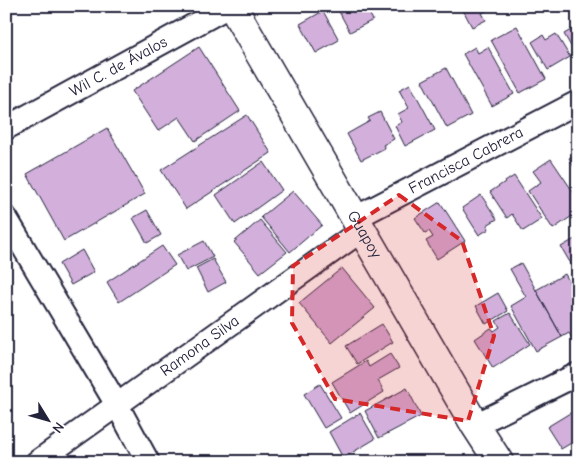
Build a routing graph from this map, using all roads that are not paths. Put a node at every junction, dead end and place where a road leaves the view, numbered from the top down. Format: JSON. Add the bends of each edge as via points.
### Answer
{"nodes":[{"id":1,"x":230,"y":6,"type":"edge"},
{"id":2,"x":578,"y":102,"type":"edge"},
{"id":3,"x":6,"y":128,"type":"edge"},
{"id":4,"x":6,"y":218,"type":"edge"},
{"id":5,"x":359,"y":224,"type":"junction"},
{"id":6,"x":578,"y":374,"type":"edge"},
{"id":7,"x":117,"y":405,"type":"junction"},
{"id":8,"x":475,"y":425,"type":"junction"},
{"id":9,"x":37,"y":462,"type":"edge"},
{"id":10,"x":148,"y":462,"type":"edge"},
{"id":11,"x":499,"y":462,"type":"edge"}],
"edges":[{"from":1,"to":3,"type":"street","name":"Wil C. de Ávalos"},
{"from":1,"to":5,"type":"main road","name":"Guapoy"},
{"from":2,"to":5,"type":"street","name":"Francisca Cabrera"},
{"from":4,"to":7,"type":"street"},
{"from":5,"to":7,"type":"street","name":"Ramona Silva"},
{"from":5,"to":8,"type":"main road","name":"Guapoy"},
{"from":6,"to":8,"type":"street"},
{"from":7,"to":9,"type":"street","name":"Ramona Silva"},
{"from":7,"to":10,"type":"street"},
{"from":8,"to":11,"type":"main road","name":"Guapoy"}]}
